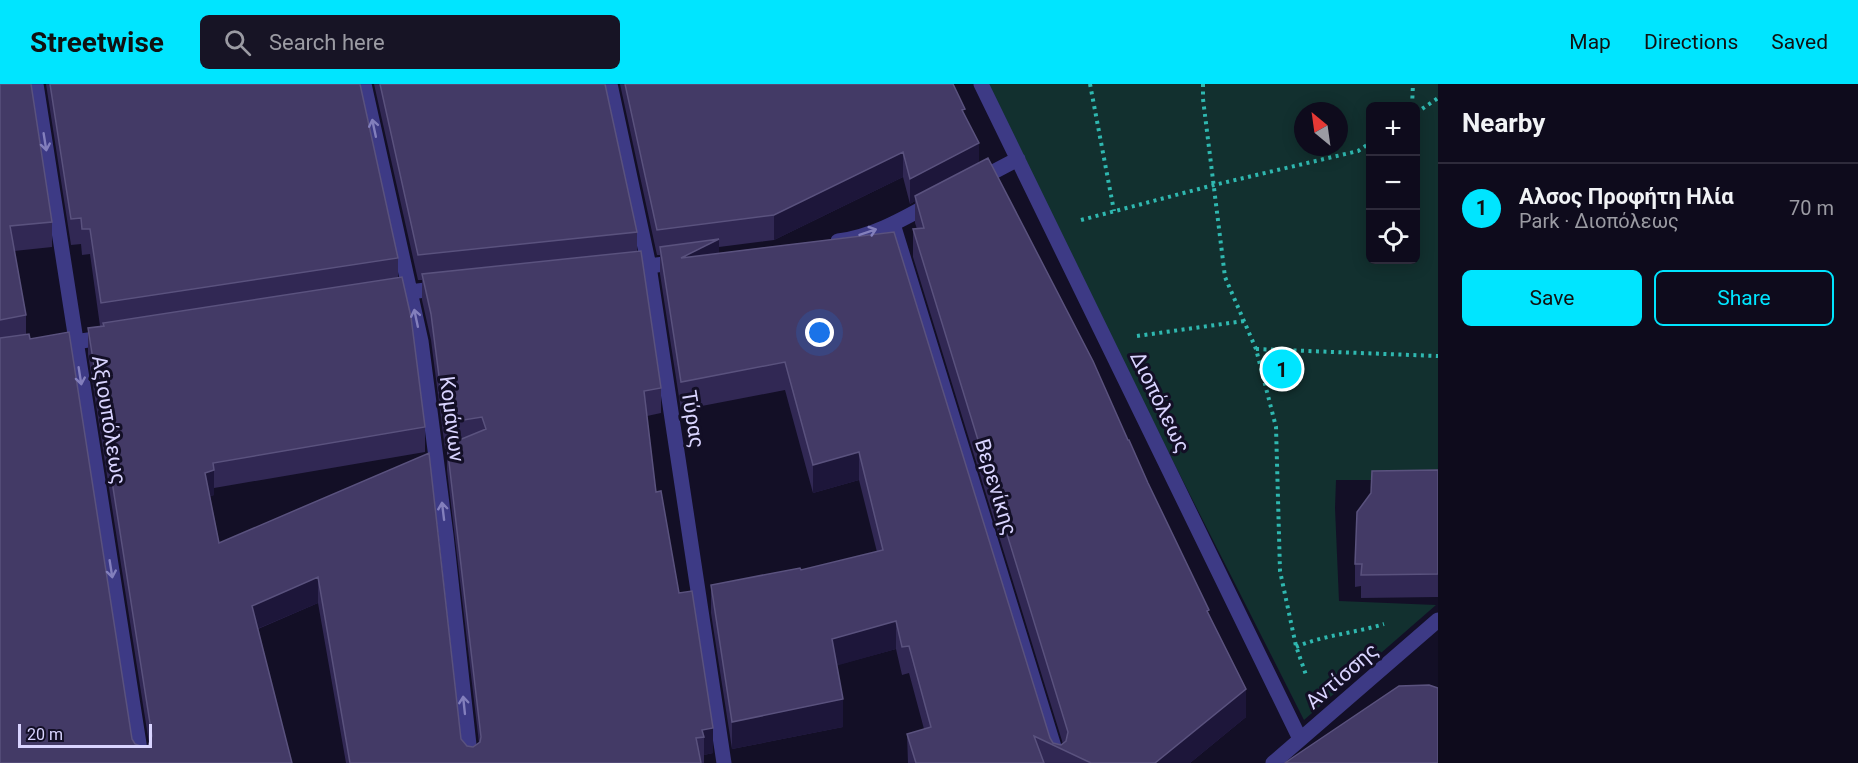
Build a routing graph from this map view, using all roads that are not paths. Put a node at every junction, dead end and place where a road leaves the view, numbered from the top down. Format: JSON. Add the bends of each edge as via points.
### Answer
{"nodes":[{"id":1,"x":36,"y":84,"type":"edge"},
{"id":2,"x":364,"y":84,"type":"edge"},
{"id":3,"x":610,"y":84,"type":"edge"},
{"id":4,"x":981,"y":84,"type":"edge"},
{"id":5,"x":1018,"y":159,"type":"junction"},
{"id":6,"x":966,"y":186,"type":"edge"},
{"id":7,"x":945,"y":197,"type":"edge"},
{"id":8,"x":893,"y":224,"type":"junction"},
{"id":9,"x":824,"y":243,"type":"edge"},
{"id":10,"x":695,"y":260,"type":"edge"},
{"id":11,"x":648,"y":266,"type":"junction"},
{"id":12,"x":613,"y":270,"type":"edge"},
{"id":13,"x":458,"y":286,"type":"edge"},
{"id":14,"x":410,"y":291,"type":"junction"},
{"id":15,"x":375,"y":297,"type":"edge"},
{"id":16,"x":121,"y":335,"type":"edge"},
{"id":17,"x":75,"y":342,"type":"junction"},
{"id":18,"x":32,"y":349,"type":"edge"},
{"id":19,"x":1438,"y":620,"type":"edge"},
{"id":20,"x":1300,"y":739,"type":"junction"},
{"id":21,"x":142,"y":763,"type":"edge"},
{"id":22,"x":471,"y":763,"type":"edge"},
{"id":23,"x":724,"y":763,"type":"edge"},
{"id":24,"x":1059,"y":763,"type":"edge"},
{"id":25,"x":1273,"y":763,"type":"edge"}],
"edges":[{"from":1,"to":17,"type":"street","name":"Αξιουπόλεως","one_way":true},
{"from":14,"to":2,"type":"street","name":"Κομάνων","one_way":true},
{"from":3,"to":11,"type":"street","name":"Τύρας"},
{"from":4,"to":5,"type":"street","name":"Διοπόλεως"},
{"from":5,"to":6,"type":"street"},
{"from":5,"to":20,"type":"street","name":"Διοπόλεως"},
{"from":7,"to":8,"type":"street"},
{"from":9,"to":8,"type":"street","one_way":true,"via":[[848,240]]},
{"from":8,"to":24,"type":"street","name":"Βερενίκης"},
{"from":10,"to":11,"type":"street"},
{"from":11,"to":12,"type":"street"},
{"from":11,"to":23,"type":"street","name":"Τύρας"},
{"from":13,"to":14,"type":"street"},
{"from":14,"to":15,"type":"street"},
{"from":22,"to":14,"type":"street","name":"Κομάνων","one_way":true,"via":[[424,364]]},
{"from":16,"to":17,"type":"street"},
{"from":17,"to":18,"type":"street"},
{"from":17,"to":21,"type":"street","name":"Αξιουπόλεως","one_way":true},
{"from":19,"to":20,"type":"street","name":"Αντίσσης"},
{"from":20,"to":25,"type":"street","name":"Αντίσσης"}]}
